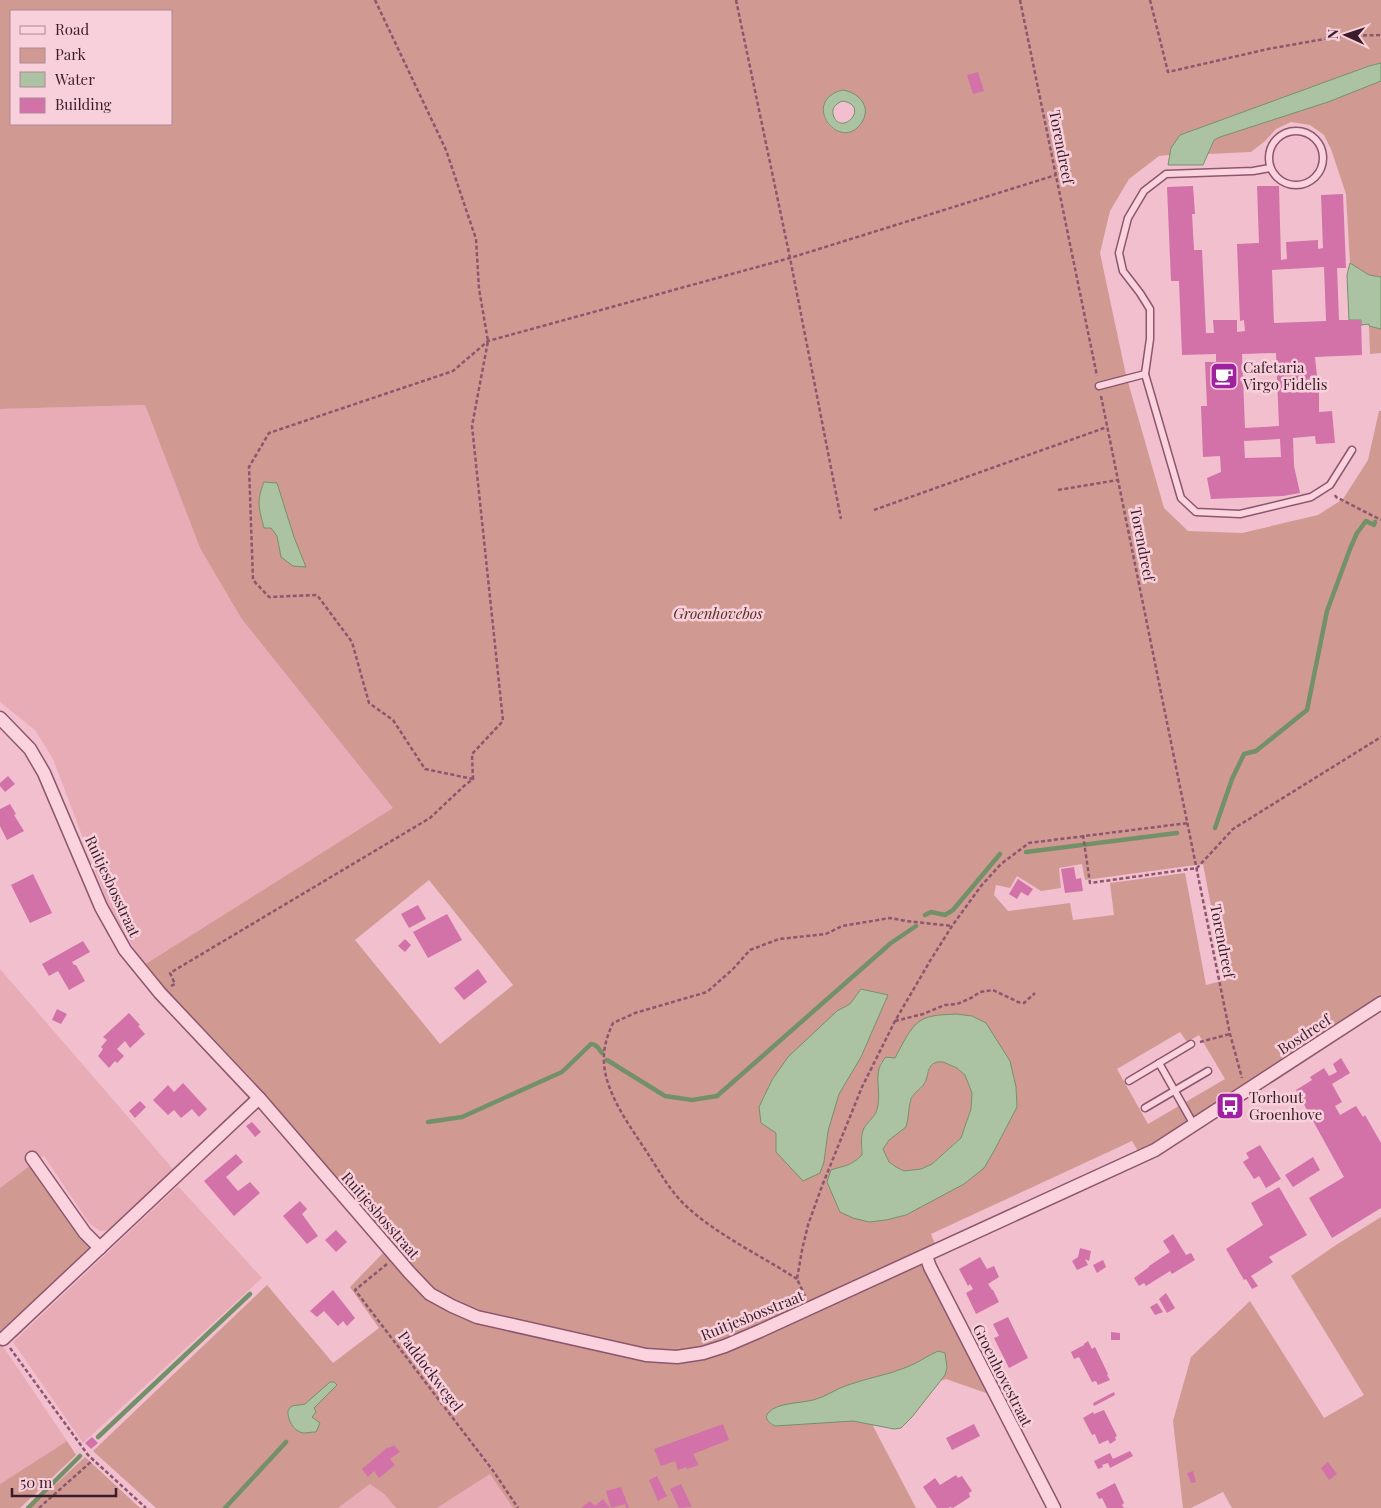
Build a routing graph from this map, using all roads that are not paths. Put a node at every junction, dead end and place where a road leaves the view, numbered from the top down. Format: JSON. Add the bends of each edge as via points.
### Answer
{"nodes":[{"id":1,"x":1270,"y":168,"type":"junction"},
{"id":2,"x":1145,"y":374,"type":"junction"},
{"id":3,"x":1099,"y":386,"type":"road end"},
{"id":4,"x":1352,"y":450,"type":"dead end"},
{"id":5,"x":0,"y":718,"type":"edge"},
{"id":6,"x":1381,"y":1003,"type":"edge"},
{"id":7,"x":1191,"y":1044,"type":"road end"},
{"id":8,"x":1159,"y":1063,"type":"junction"},
{"id":9,"x":1208,"y":1071,"type":"dead end"},
{"id":10,"x":1129,"y":1081,"type":"dead end"},
{"id":11,"x":1175,"y":1090,"type":"junction"},
{"id":12,"x":1246,"y":1092,"type":"joint"},
{"id":13,"x":259,"y":1098,"type":"junction"},
{"id":14,"x":1145,"y":1108,"type":"dead end"},
{"id":15,"x":1194,"y":1125,"type":"junction"},
{"id":16,"x":32,"y":1158,"type":"dead end"},
{"id":17,"x":100,"y":1248,"type":"junction"},
{"id":18,"x":926,"y":1256,"type":"junction"},
{"id":19,"x":3,"y":1339,"type":"road end"},
{"id":20,"x":1054,"y":1508,"type":"edge"}],
"edges":[{"from":1,"to":1,"type":"lane","via":[[1272,144],[1280,135],[1292,130],[1307,132],[1318,140],[1324,151],[1324,164],[1311,182],[1286,184]]},
{"from":1,"to":2,"type":"lane","via":[[1166,174],[1140,198],[1128,218],[1119,253],[1123,272],[1150,309]]},
{"from":2,"to":3,"type":"lane"},
{"from":2,"to":4,"type":"lane","via":[[1181,498],[1196,512],[1240,514],[1311,497],[1330,485]]},
{"from":5,"to":13,"type":"street","name":"Ruitjesbosstraat","via":[[30,750],[44,773],[101,907],[125,950],[160,993]]},
{"from":6,"to":12,"type":"street","name":"Bosdreef"},
{"from":7,"to":8,"type":"lane"},
{"from":8,"to":10,"type":"lane"},
{"from":8,"to":11,"type":"lane"},
{"from":9,"to":11,"type":"lane"},
{"from":11,"to":14,"type":"lane"},
{"from":11,"to":15,"type":"lane"},
{"from":12,"to":15,"type":"street","name":"Ruitjesbosstraat"},
{"from":13,"to":17,"type":"street"},
{"from":13,"to":18,"type":"street","name":"Ruitjesbosstraat","via":[[430,1294],[477,1317],[646,1355],[677,1357],[726,1346]]},
{"from":15,"to":18,"type":"street","name":"Ruitjesbosstraat","via":[[1155,1150]]},
{"from":16,"to":17,"type":"street","via":[[85,1233]]},
{"from":17,"to":19,"type":"street"},
{"from":18,"to":20,"type":"street","name":"Groenhovestraat"}]}
